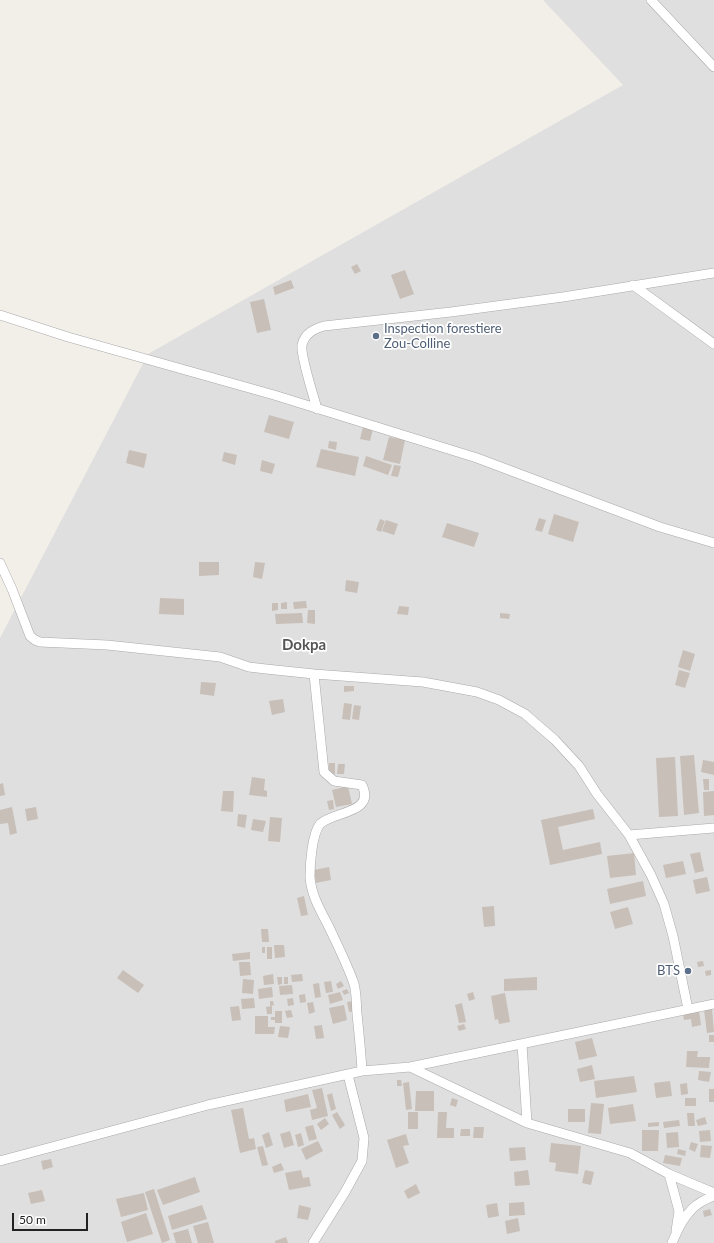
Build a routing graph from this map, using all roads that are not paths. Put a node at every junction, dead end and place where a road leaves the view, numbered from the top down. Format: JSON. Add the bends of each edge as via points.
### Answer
{"nodes":[{"id":1,"x":651,"y":0,"type":"edge"},
{"id":2,"x":714,"y":67,"type":"edge"},
{"id":3,"x":714,"y":273,"type":"edge"},
{"id":4,"x":633,"y":285,"type":"junction"},
{"id":5,"x":0,"y":315,"type":"edge"},
{"id":6,"x":714,"y":344,"type":"edge"},
{"id":7,"x":317,"y":409,"type":"junction"},
{"id":8,"x":714,"y":543,"type":"edge"},
{"id":9,"x":0,"y":563,"type":"edge"},
{"id":10,"x":314,"y":674,"type":"junction"},
{"id":11,"x":714,"y":828,"type":"edge"},
{"id":12,"x":629,"y":834,"type":"junction"},
{"id":13,"x":714,"y":1004,"type":"edge"},
{"id":14,"x":688,"y":1009,"type":"junction"},
{"id":15,"x":522,"y":1044,"type":"junction"},
{"id":16,"x":410,"y":1067,"type":"junction"},
{"id":17,"x":362,"y":1071,"type":"junction"},
{"id":18,"x":348,"y":1075,"type":"junction"},
{"id":19,"x":527,"y":1123,"type":"junction"},
{"id":20,"x":0,"y":1161,"type":"edge"},
{"id":21,"x":669,"y":1174,"type":"junction"},
{"id":22,"x":714,"y":1194,"type":"edge"},
{"id":23,"x":674,"y":1239,"type":"edge"},
{"id":24,"x":312,"y":1243,"type":"edge"}],
"edges":[{"from":1,"to":2,"type":"street"},
{"from":3,"to":4,"type":"street"},
{"from":4,"to":6,"type":"street"},
{"from":4,"to":7,"type":"street","via":[[563,297],[314,328],[306,336],[302,346]]},
{"from":5,"to":7,"type":"street"},
{"from":7,"to":8,"type":"street","via":[[477,458],[660,527]]},
{"from":9,"to":10,"type":"street","via":[[30,636],[40,642],[107,645],[220,657],[249,668]]},
{"from":10,"to":12,"type":"street","via":[[422,682],[471,691],[499,700],[525,714],[555,740],[579,766],[597,794]]},
{"from":10,"to":17,"type":"street","via":[[324,772],[334,781],[362,784],[365,790],[364,799],[359,806],[326,819],[320,825],[314,836],[310,877],[313,893],[354,982]]},
{"from":11,"to":12,"type":"street"},
{"from":12,"to":14,"type":"street","via":[[664,904],[675,943]]},
{"from":13,"to":14,"type":"street"},
{"from":14,"to":15,"type":"street"},
{"from":15,"to":16,"type":"street"},
{"from":15,"to":19,"type":"street"},
{"from":16,"to":17,"type":"street"},
{"from":16,"to":19,"type":"street"},
{"from":17,"to":18,"type":"street"},
{"from":18,"to":20,"type":"street","via":[[208,1105]]},
{"from":18,"to":24,"type":"street","via":[[364,1138],[362,1161]]},
{"from":19,"to":21,"type":"street","via":[[630,1154]]},
{"from":21,"to":22,"type":"street"},
{"from":21,"to":23,"type":"street","via":[[679,1211]]},
{"from":22,"to":23,"type":"street","via":[[692,1209]]}]}
